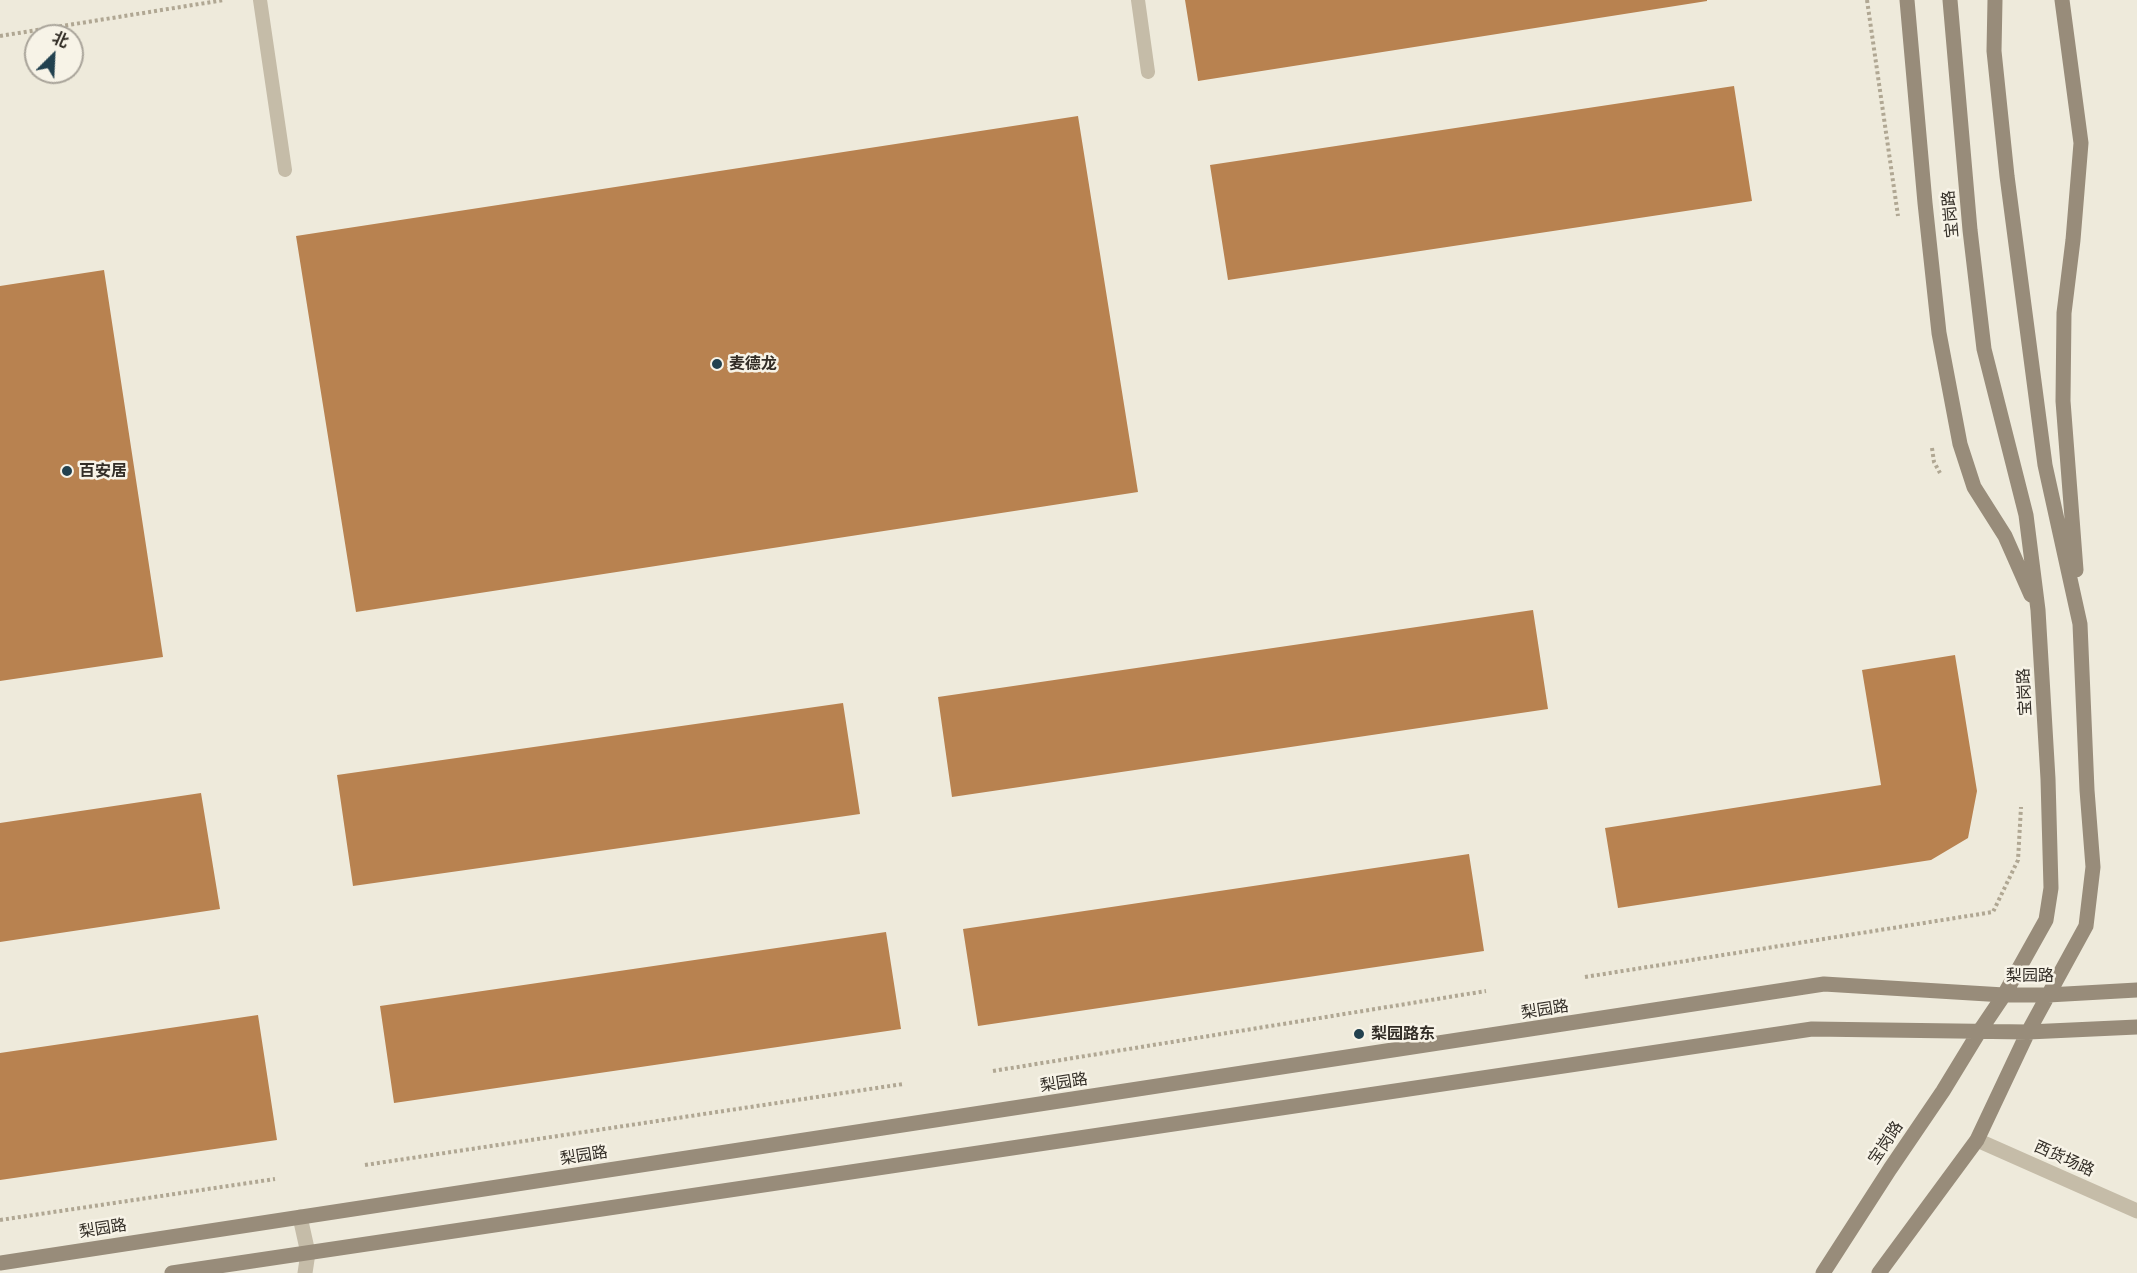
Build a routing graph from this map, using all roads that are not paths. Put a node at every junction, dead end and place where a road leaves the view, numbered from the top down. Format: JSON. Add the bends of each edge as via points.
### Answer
{"nodes":[{"id":1,"x":260,"y":0,"type":"edge"},
{"id":2,"x":1138,"y":0,"type":"edge"},
{"id":3,"x":1907,"y":0,"type":"edge"},
{"id":4,"x":1950,"y":0,"type":"edge"},
{"id":5,"x":1957,"y":0,"type":"edge"},
{"id":6,"x":1995,"y":0,"type":"edge"},
{"id":7,"x":2000,"y":0,"type":"edge"},
{"id":8,"x":2062,"y":0,"type":"edge"},
{"id":9,"x":1994,"y":51,"type":"junction"},
{"id":10,"x":1955,"y":52,"type":"junction"},
{"id":11,"x":1148,"y":72,"type":"dead end"},
{"id":12,"x":285,"y":170,"type":"dead end"},
{"id":13,"x":2038,"y":610,"type":"junction"},
{"id":14,"x":2080,"y":624,"type":"junction"},
{"id":15,"x":2137,"y":990,"type":"edge"},
{"id":16,"x":2004,"y":995,"type":"junction"},
{"id":17,"x":2048,"y":995,"type":"junction"},
{"id":18,"x":2137,"y":1027,"type":"edge"},
{"id":19,"x":1979,"y":1032,"type":"junction"},
{"id":20,"x":2028,"y":1032,"type":"junction"},
{"id":21,"x":1977,"y":1140,"type":"junction"},
{"id":22,"x":2137,"y":1210,"type":"edge"},
{"id":23,"x":300,"y":1217,"type":"junction"},
{"id":24,"x":308,"y":1253,"type":"junction"},
{"id":25,"x":0,"y":1263,"type":"edge"},
{"id":26,"x":172,"y":1273,"type":"edge"},
{"id":27,"x":304,"y":1273,"type":"edge"},
{"id":28,"x":1823,"y":1273,"type":"edge"},
{"id":29,"x":1879,"y":1273,"type":"edge"}],
"edges":[{"from":1,"to":12,"type":"lane"},
{"from":2,"to":11,"type":"lane"},
{"from":3,"to":13,"type":"street","via":[[1940,333],[1960,444],[1974,487],[2005,537]]},
{"from":4,"to":10,"type":"street"},
{"from":5,"to":10,"type":"street"},
{"from":6,"to":9,"type":"street"},
{"from":7,"to":9,"type":"street"},
{"from":8,"to":14,"type":"street","via":[[2081,143],[2064,313],[2063,401]]},
{"from":9,"to":14,"type":"street","via":[[2045,465]]},
{"from":10,"to":13,"type":"street","name":"宝岗路","via":[[1984,349],[2026,515]]},
{"from":13,"to":16,"type":"street","name":"宝岗路","via":[[2050,888],[2046,920]]},
{"from":14,"to":17,"type":"street","via":[[2093,867],[2086,926]]},
{"from":15,"to":17,"type":"street","name":"梨园路"},
{"from":16,"to":17,"type":"street","name":"梨园路"},
{"from":16,"to":19,"type":"street","name":"宝岗路"},
{"from":16,"to":23,"type":"street","name":"梨园路","via":[[1824,984]]},
{"from":17,"to":20,"type":"street"},
{"from":18,"to":20,"type":"street"},
{"from":19,"to":20,"type":"street"},
{"from":19,"to":24,"type":"street","via":[[1812,1029]]},
{"from":19,"to":28,"type":"street","name":"宝岗路"},
{"from":20,"to":21,"type":"street"},
{"from":21,"to":22,"type":"street","name":"西货场路"},
{"from":21,"to":29,"type":"street"},
{"from":23,"to":24,"type":"street"},
{"from":23,"to":25,"type":"street","name":"梨园路"},
{"from":24,"to":26,"type":"street"},
{"from":24,"to":27,"type":"street"}]}
